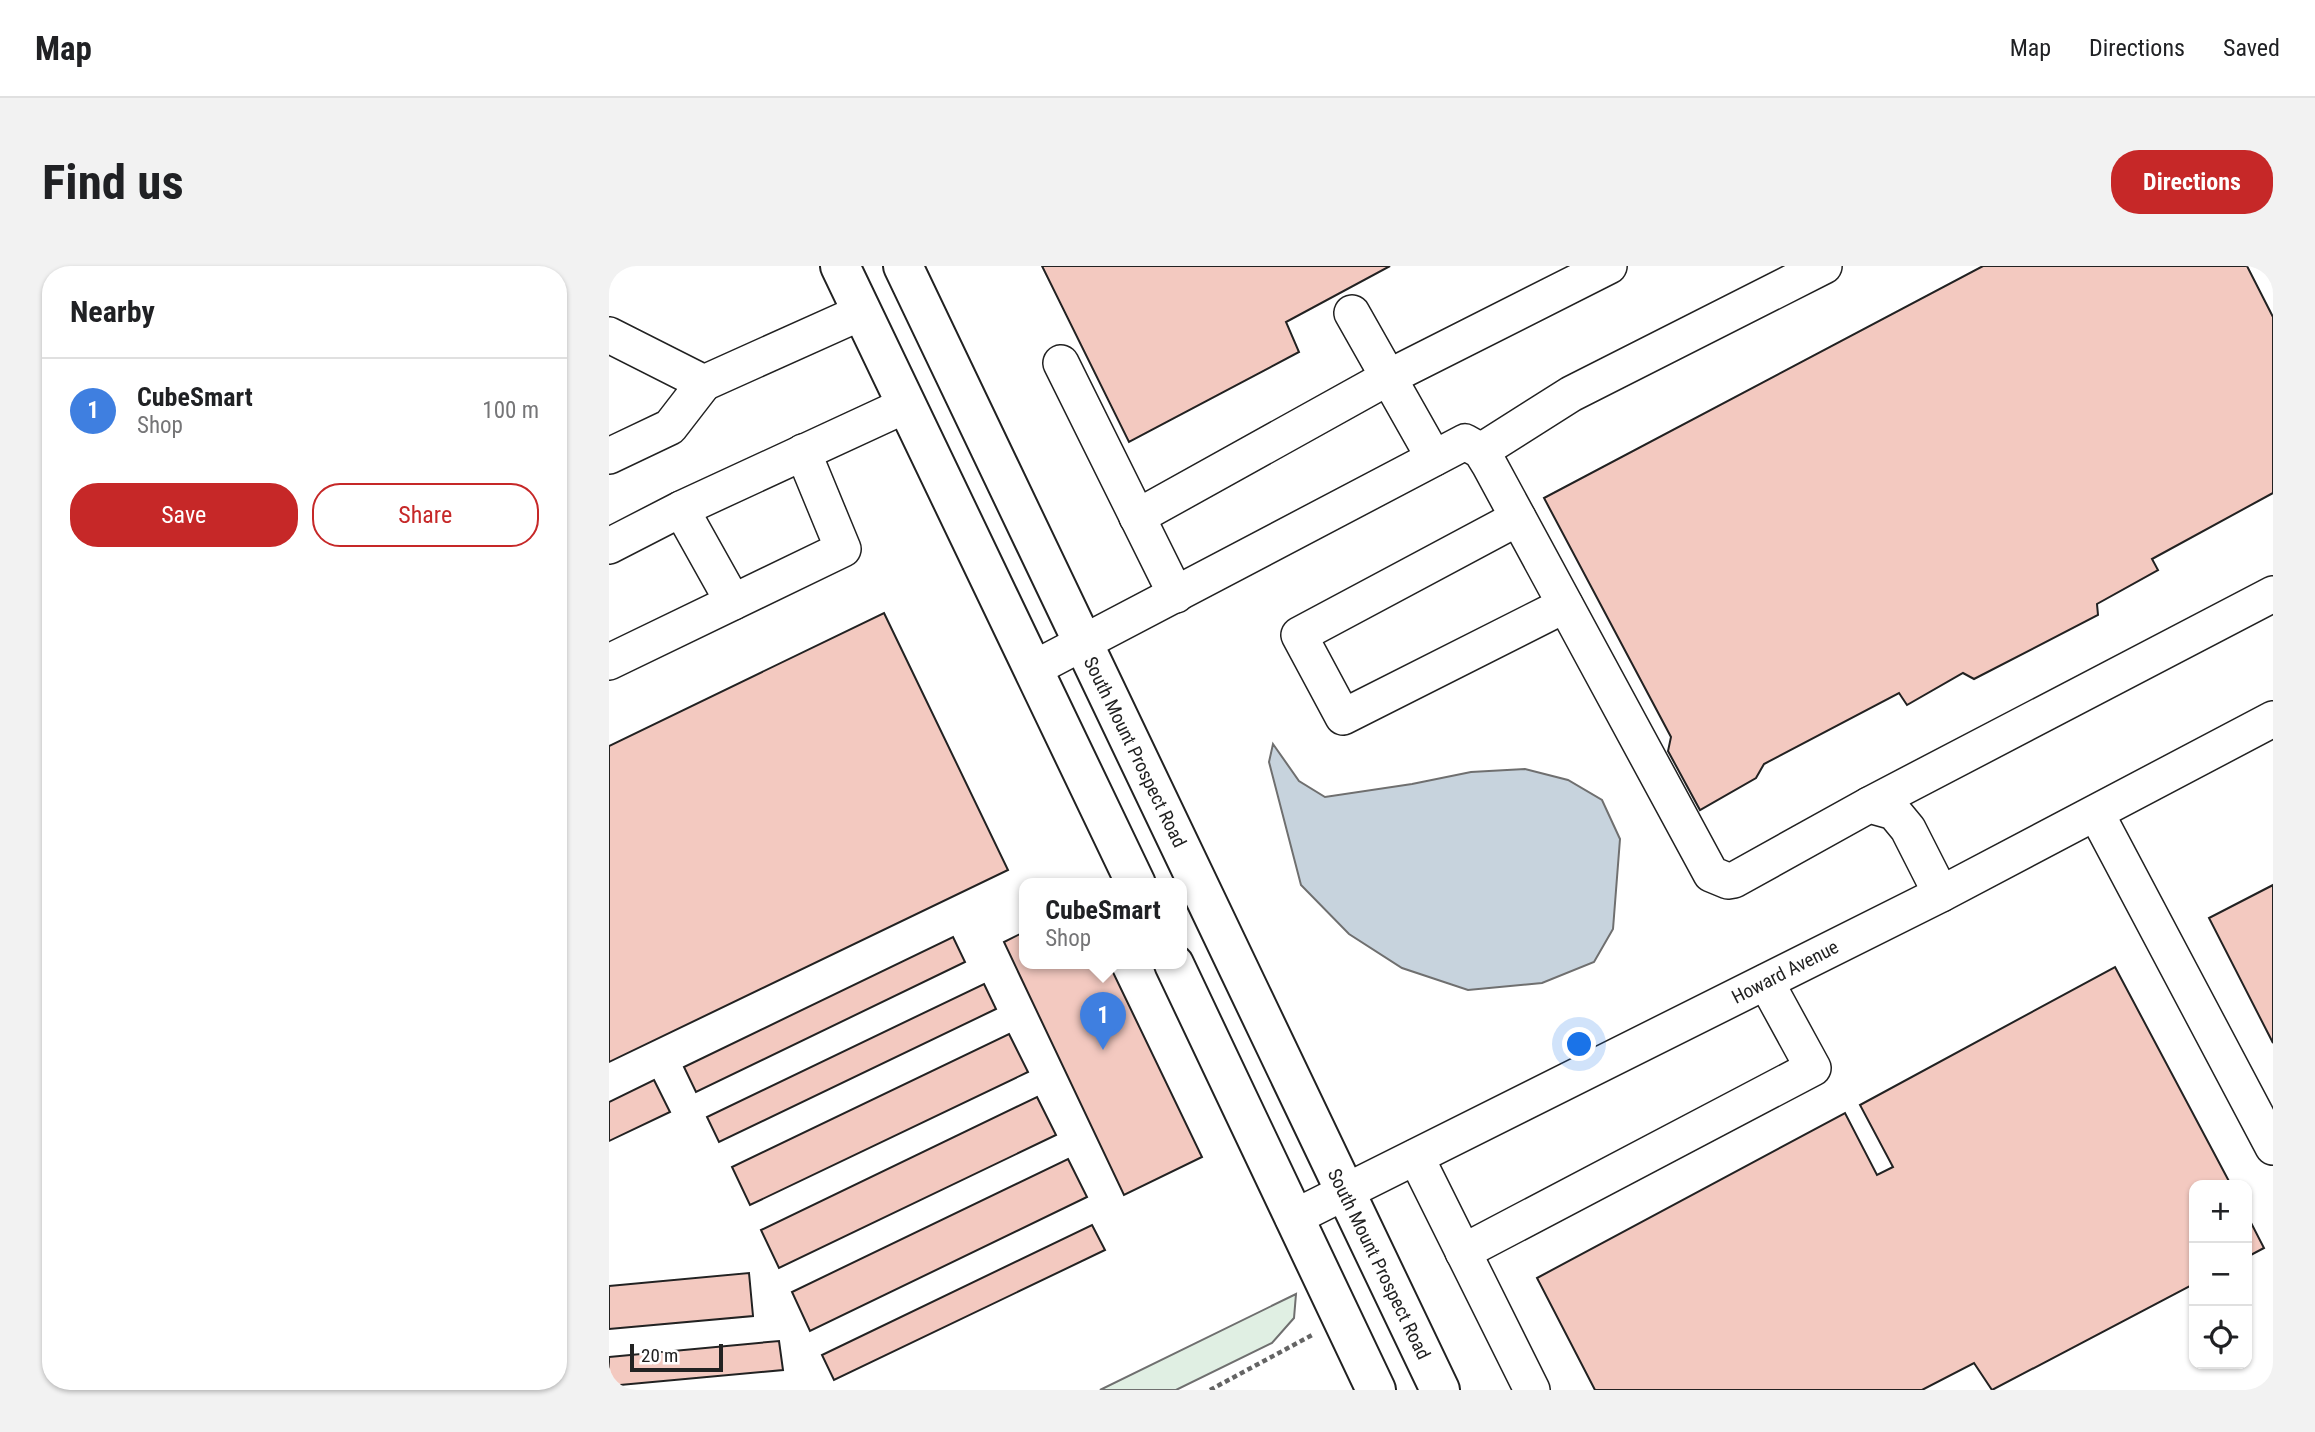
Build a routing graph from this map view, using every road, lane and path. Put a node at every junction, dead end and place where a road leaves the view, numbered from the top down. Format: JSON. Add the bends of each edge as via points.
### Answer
{"nodes":[{"id":1,"x":840,"y":266,"type":"edge"},
{"id":2,"x":903,"y":266,"type":"edge"},
{"id":3,"x":1609,"y":266,"type":"edge"},
{"id":4,"x":1824,"y":266,"type":"edge"},
{"id":5,"x":862,"y":312,"type":"junction"},
{"id":6,"x":1352,"y":313,"type":"dead end"},
{"id":7,"x":609,"y":335,"type":"edge"},
{"id":8,"x":1061,"y":363,"type":"dead end"},
{"id":9,"x":1388,"y":377,"type":"junction"},
{"id":10,"x":703,"y":383,"type":"junction"},
{"id":11,"x":906,"y":405,"type":"junction"},
{"id":12,"x":1482,"y":451,"type":"junction"},
{"id":13,"x":803,"y":452,"type":"junction"},
{"id":14,"x":609,"y":456,"type":"edge"},
{"id":15,"x":1434,"y":458,"type":"junction"},
{"id":16,"x":681,"y":509,"type":"junction"},
{"id":17,"x":1137,"y":517,"type":"junction"},
{"id":18,"x":1518,"y":518,"type":"junction"},
{"id":19,"x":609,"y":546,"type":"edge"},
{"id":20,"x":2273,"y":594,"type":"edge"},
{"id":21,"x":1176,"y":595,"type":"junction"},
{"id":22,"x":733,"y":602,"type":"junction"},
{"id":23,"x":1566,"y":605,"type":"junction"},
{"id":24,"x":1084,"y":644,"type":"junction"},
{"id":25,"x":609,"y":662,"type":"edge"},
{"id":26,"x":1033,"y":669,"type":"junction"},
{"id":27,"x":2273,"y":719,"type":"edge"},
{"id":28,"x":1869,"y":805,"type":"junction"},
{"id":29,"x":2095,"y":813,"type":"junction"},
{"id":30,"x":1133,"y":878,"type":"edge"},
{"id":31,"x":1941,"y":894,"type":"junction"},
{"id":32,"x":1176,"y":969,"type":"edge"},
{"id":33,"x":1766,"y":982,"type":"junction"},
{"id":34,"x":2273,"y":1147,"type":"edge"},
{"id":35,"x":1416,"y":1157,"type":"junction"},
{"id":36,"x":1345,"y":1193,"type":"junction"},
{"id":37,"x":1293,"y":1218,"type":"junction"},
{"id":38,"x":1464,"y":1252,"type":"junction"},
{"id":39,"x":1342,"y":1320,"type":"junction"},
{"id":40,"x":1210,"y":1390,"type":"edge"},
{"id":41,"x":1376,"y":1390,"type":"edge"},
{"id":42,"x":1440,"y":1390,"type":"edge"},
{"id":43,"x":1532,"y":1390,"type":"edge"}],
"edges":[{"from":1,"to":5,"type":"main road"},
{"from":2,"to":24,"type":"main road","name":"South Mount Prospect Road"},
{"from":3,"to":9,"type":"street"},
{"from":4,"to":12,"type":"street","via":[[1571,394]]},
{"from":5,"to":10,"type":"street"},
{"from":5,"to":11,"type":"main road"},
{"from":6,"to":9,"type":"street"},
{"from":7,"to":10,"type":"street"},
{"from":8,"to":17,"type":"street"},
{"from":9,"to":15,"type":"street"},
{"from":9,"to":17,"type":"street"},
{"from":10,"to":14,"type":"street","via":[[670,426]]},
{"from":11,"to":13,"type":"street"},
{"from":11,"to":26,"type":"main road"},
{"from":12,"to":15,"type":"street","via":[[1465,442]]},
{"from":12,"to":18,"type":"street"},
{"from":13,"to":16,"type":"street"},
{"from":13,"to":22,"type":"street","via":[[843,549]]},
{"from":15,"to":21,"type":"street"},
{"from":16,"to":19,"type":"street"},
{"from":16,"to":22,"type":"street"},
{"from":17,"to":21,"type":"street"},
{"from":18,"to":23,"type":"street"},
{"from":18,"to":23,"type":"street","via":[[1299,635],[1343,717]]},
{"from":20,"to":28,"type":"street"},
{"from":21,"to":24,"type":"street"},
{"from":22,"to":25,"type":"street"},
{"from":23,"to":28,"type":"street","via":[[1711,874],[1734,880]]},
{"from":24,"to":26,"type":"street"},
{"from":24,"to":36,"type":"main road","name":"South Mount Prospect Road"},
{"from":26,"to":30,"type":"main road"},
{"from":27,"to":29,"type":"street","name":"Howard Avenue"},
{"from":28,"to":31,"type":"street","via":[[1894,812],[1908,829]]},
{"from":29,"to":31,"type":"street","name":"Howard Avenue"},
{"from":29,"to":34,"type":"street"},
{"from":31,"to":33,"type":"street","name":"Howard Avenue"},
{"from":32,"to":37,"type":"main road"},
{"from":33,"to":35,"type":"street","name":"Howard Avenue"},
{"from":33,"to":38,"type":"street","via":[[1813,1068]]},
{"from":35,"to":36,"type":"street","name":"Howard Avenue"},
{"from":35,"to":38,"type":"street"},
{"from":36,"to":37,"type":"street","name":"Howard Avenue"},
{"from":36,"to":42,"type":"main road","name":"South Mount Prospect Road"},
{"from":37,"to":39,"type":"main road"},
{"from":38,"to":43,"type":"street"},
{"from":39,"to":40,"type":"path"},
{"from":39,"to":41,"type":"main road"}]}
